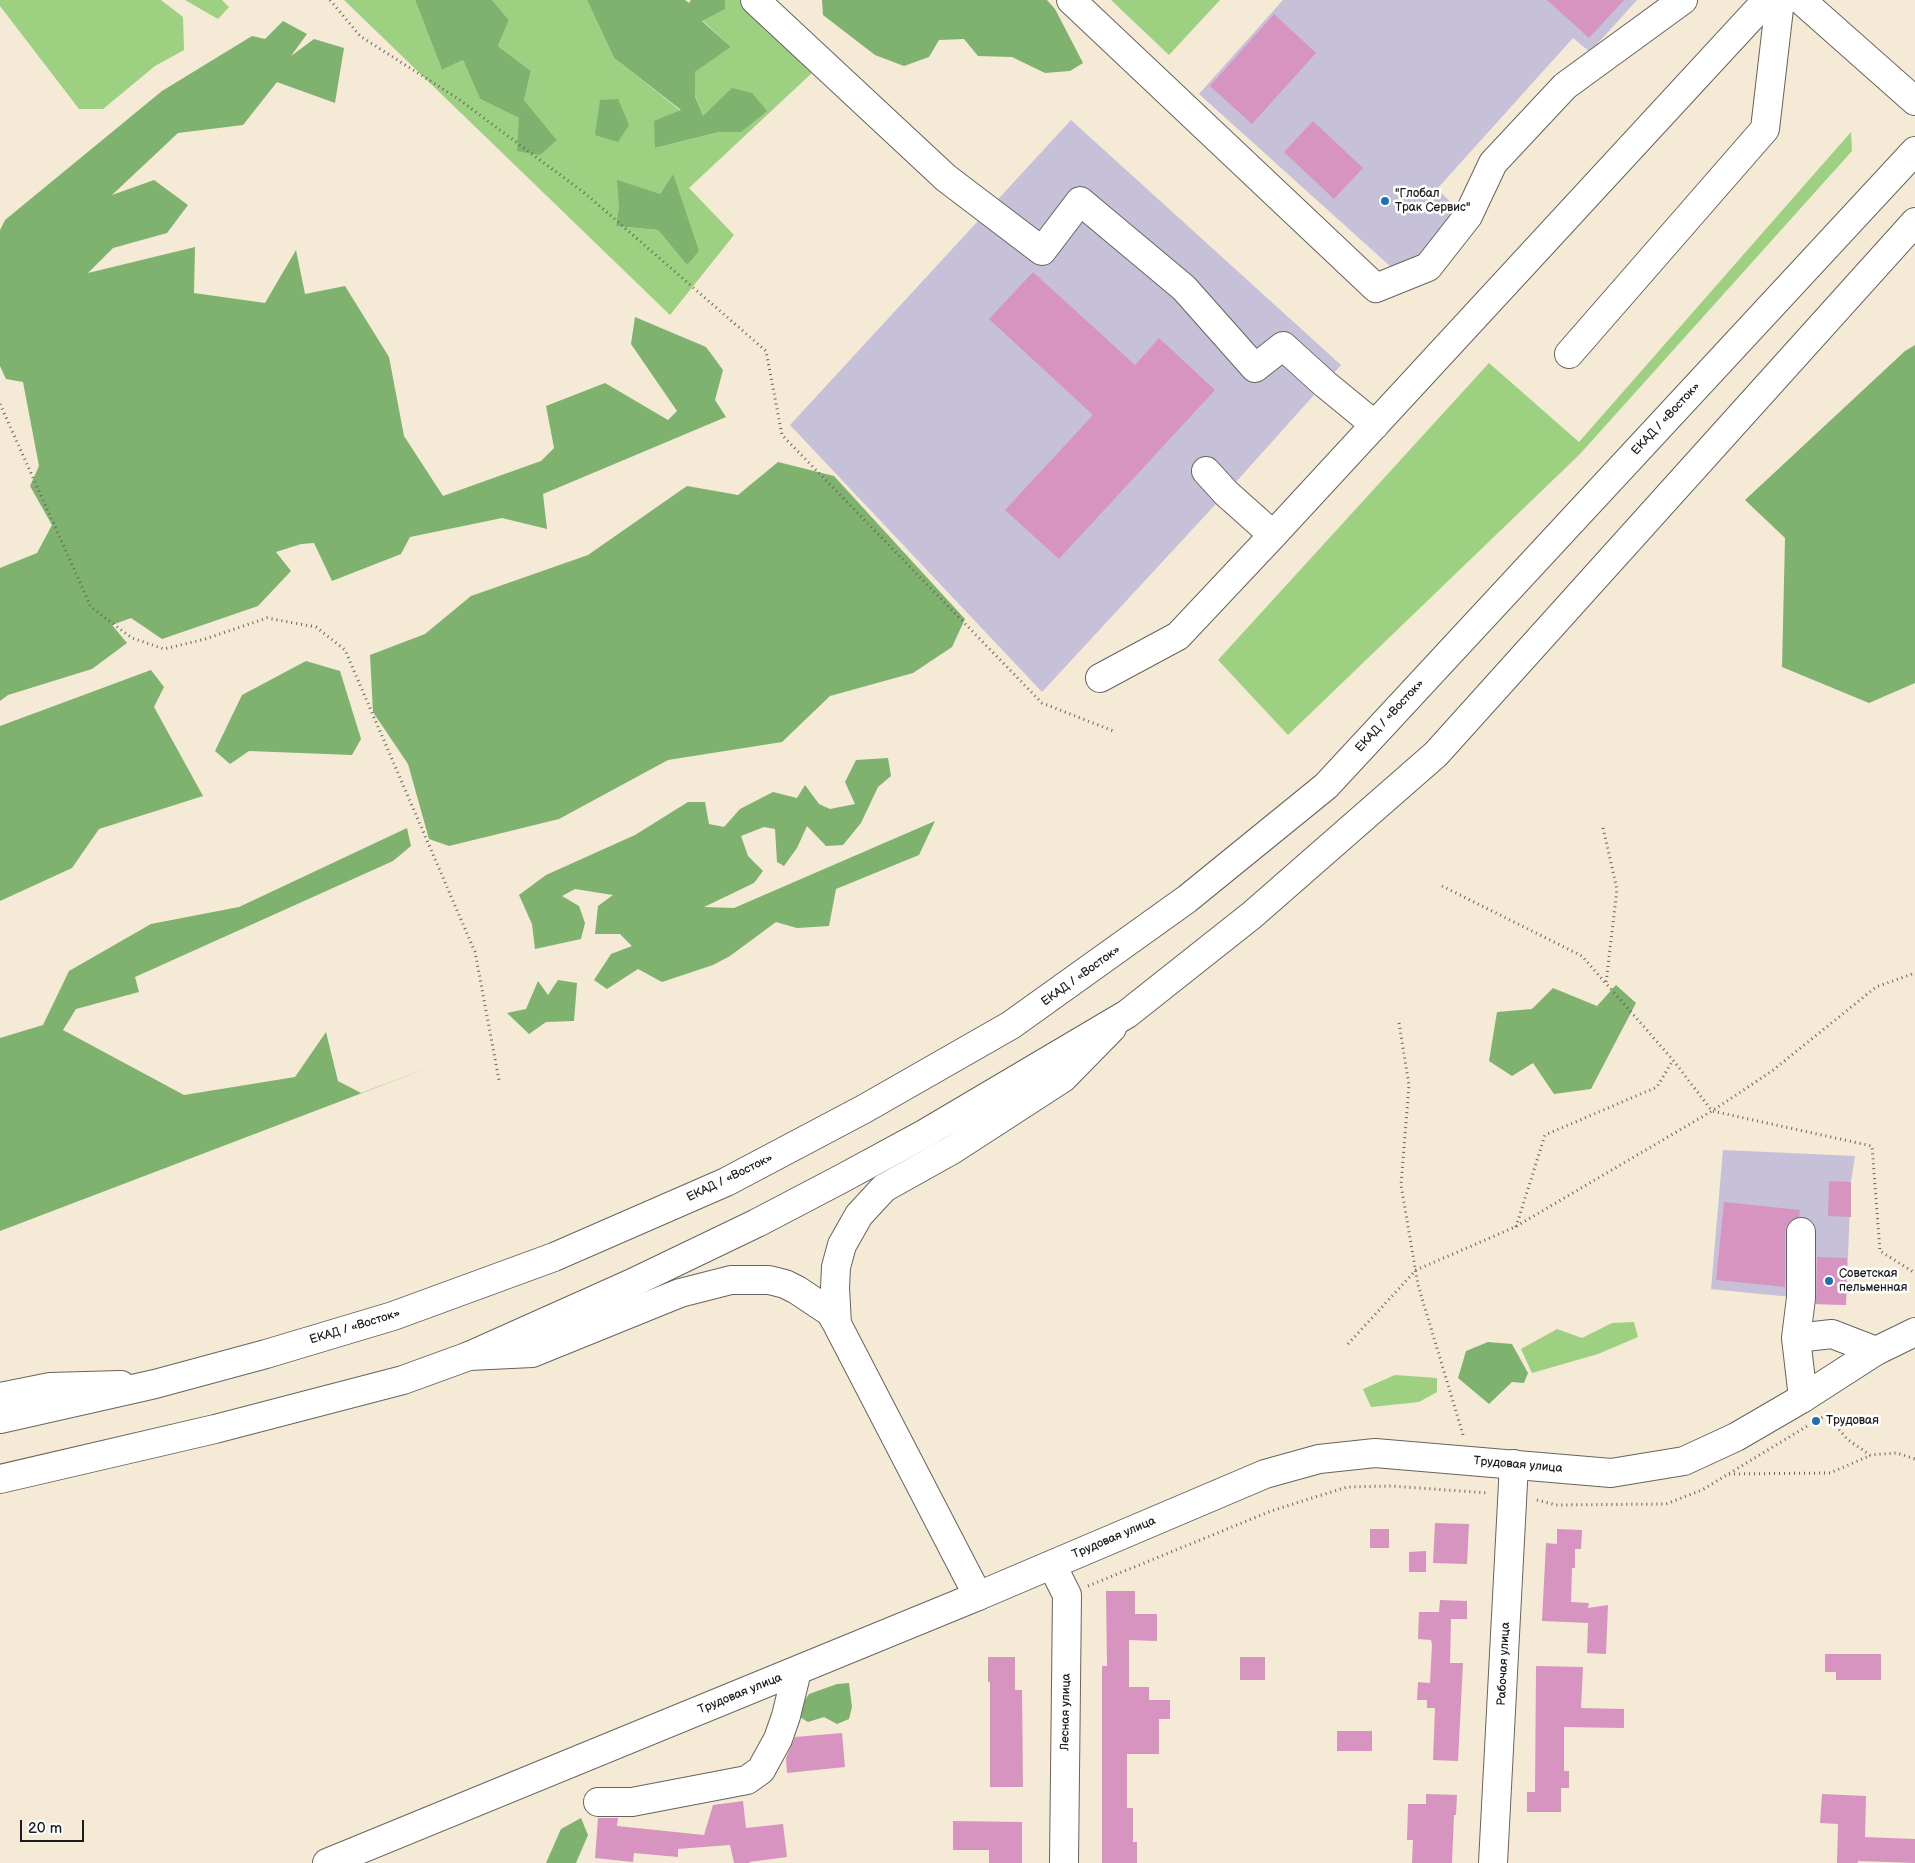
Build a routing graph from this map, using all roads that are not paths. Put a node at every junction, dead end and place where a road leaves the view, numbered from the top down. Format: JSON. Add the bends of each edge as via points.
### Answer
{"nodes":[{"id":1,"x":755,"y":0,"type":"edge"},
{"id":2,"x":1070,"y":0,"type":"edge"},
{"id":3,"x":1683,"y":0,"type":"edge"},
{"id":4,"x":1767,"y":0,"type":"edge"},
{"id":5,"x":1780,"y":0,"type":"edge"},
{"id":6,"x":1801,"y":0,"type":"edge"},
{"id":7,"x":1915,"y":101,"type":"edge"},
{"id":8,"x":1915,"y":151,"type":"edge"},
{"id":9,"x":1915,"y":222,"type":"edge"},
{"id":10,"x":1569,"y":354,"type":"dead end"},
{"id":11,"x":1375,"y":425,"type":"junction"},
{"id":12,"x":1206,"y":471,"type":"dead end"},
{"id":13,"x":1273,"y":535,"type":"junction"},
{"id":14,"x":1100,"y":678,"type":"dead end"},
{"id":15,"x":1127,"y":1014,"type":"junction"},
{"id":16,"x":1801,"y":1232,"type":"dead end"},
{"id":17,"x":837,"y":1324,"type":"junction"},
{"id":18,"x":1915,"y":1332,"type":"edge"},
{"id":19,"x":1796,"y":1338,"type":"junction"},
{"id":20,"x":1876,"y":1351,"type":"junction"},
{"id":21,"x":469,"y":1356,"type":"junction"},
{"id":22,"x":155,"y":1384,"type":"junction"},
{"id":23,"x":0,"y":1397,"type":"edge"},
{"id":24,"x":1803,"y":1398,"type":"junction"},
{"id":25,"x":0,"y":1420,"type":"edge"},
{"id":26,"x":1514,"y":1464,"type":"junction"},
{"id":27,"x":0,"y":1479,"type":"edge"},
{"id":28,"x":1052,"y":1565,"type":"junction"},
{"id":29,"x":978,"y":1596,"type":"junction"},
{"id":30,"x":797,"y":1671,"type":"junction"},
{"id":31,"x":598,"y":1802,"type":"dead end"},
{"id":32,"x":331,"y":1862,"type":"edge"},
{"id":33,"x":1064,"y":1863,"type":"edge"},
{"id":34,"x":1493,"y":1863,"type":"edge"}],
"edges":[{"from":1,"to":11,"type":"main road","via":[[946,178],[1042,251],[1080,201],[1184,288],[1255,368],[1283,346]]},
{"from":2,"to":3,"type":"main road","via":[[1376,288],[1428,267],[1468,216],[1493,163],[1565,86]]},
{"from":4,"to":11,"type":"main road"},
{"from":5,"to":10,"type":"main road","via":[[1765,128]]},
{"from":6,"to":7,"type":"main road"},
{"from":8,"to":22,"type":"main road","name":"ЕКАД / «Восток»","via":[[1326,786],[1187,899],[1011,1025],[864,1109],[726,1182],[554,1257],[393,1316]]},
{"from":9,"to":15,"type":"main road","via":[[1436,754],[1252,916]]},
{"from":11,"to":13,"type":"main road"},
{"from":12,"to":13,"type":"main road"},
{"from":13,"to":14,"type":"main road","via":[[1178,636]]},
{"from":15,"to":17,"type":"main road","via":[[1063,1078],[952,1150],[884,1188],[865,1208],[842,1245],[836,1267]]},
{"from":15,"to":21,"type":"main road","via":[[924,1134],[757,1223]]},
{"from":16,"to":19,"type":"main road","via":[[1801,1298]]},
{"from":17,"to":21,"type":"main road","via":[[830,1312],[785,1284],[769,1280],[731,1280],[680,1293],[532,1353]]},
{"from":17,"to":29,"type":"main road"},
{"from":18,"to":20,"type":"main road","name":"Трудовая улица"},
{"from":19,"to":20,"type":"main road","via":[[1832,1334]]},
{"from":19,"to":24,"type":"main road"},
{"from":20,"to":24,"type":"main road","name":"Трудовая улица"},
{"from":21,"to":27,"type":"main road","via":[[394,1383]]},
{"from":22,"to":23,"type":"main road","via":[[50,1387]]},
{"from":22,"to":25,"type":"main road","name":"ЕКАД / «Восток»"},
{"from":24,"to":26,"type":"main road","name":"Трудовая улица","via":[[1736,1437],[1684,1461],[1611,1473]]},
{"from":26,"to":28,"type":"main road","name":"Трудовая улица","via":[[1374,1453],[1319,1459],[1265,1474]]},
{"from":26,"to":34,"type":"main road","name":"Рабочая улица"},
{"from":28,"to":29,"type":"main road","name":"Трудовая улица"},
{"from":28,"to":33,"type":"main road","name":"Лесная улица","via":[[1067,1595]]},
{"from":29,"to":30,"type":"main road","name":"Трудовая улица"},
{"from":30,"to":31,"type":"main road","via":[[778,1739],[760,1770],[747,1780],[632,1802]]},
{"from":30,"to":32,"type":"main road","name":"Трудовая улица"}]}
